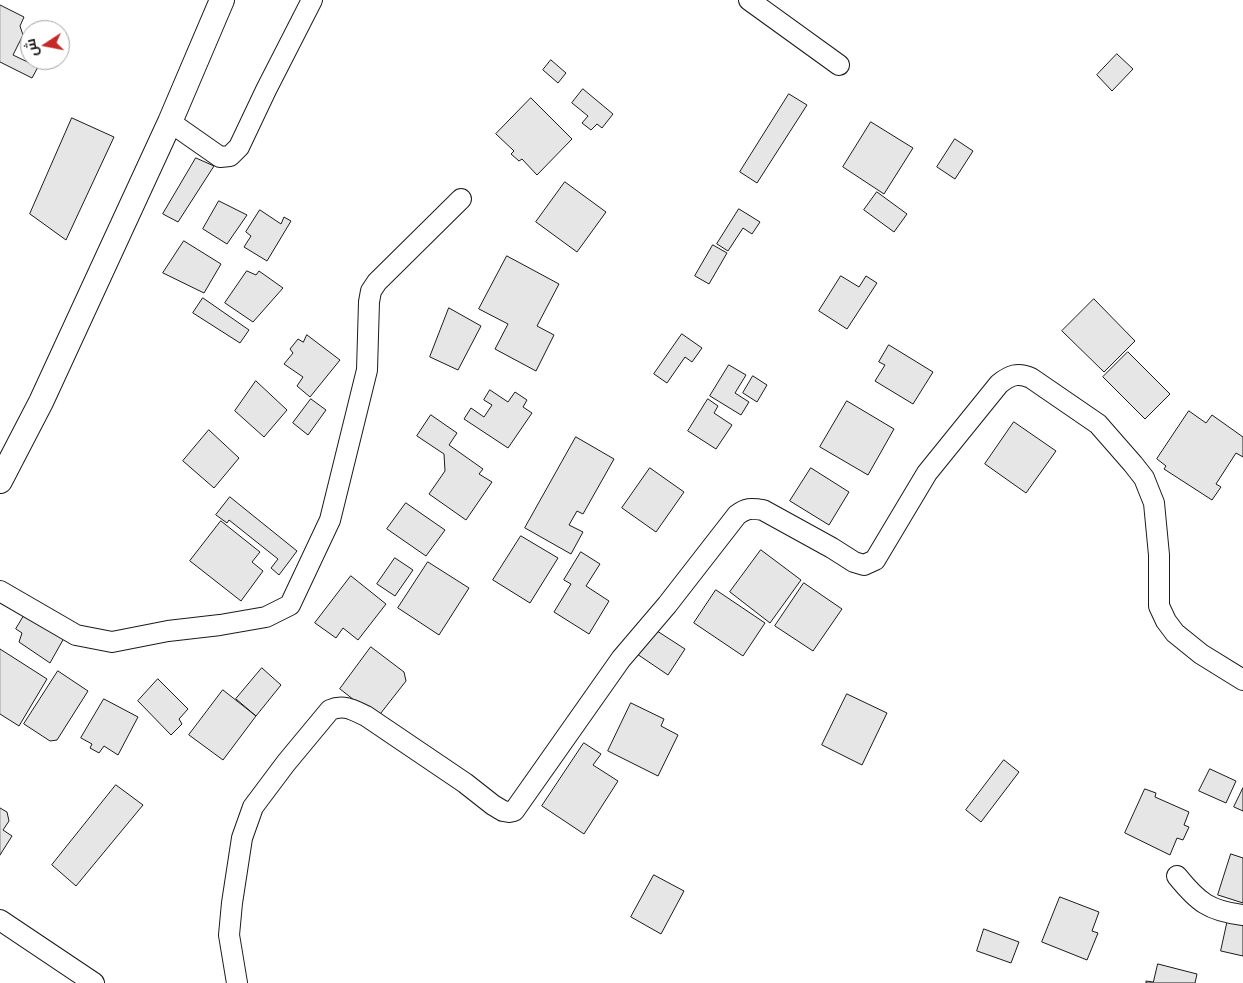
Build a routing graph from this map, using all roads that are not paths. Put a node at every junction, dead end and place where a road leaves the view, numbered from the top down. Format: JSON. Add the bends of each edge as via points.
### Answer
{"nodes":[{"id":1,"x":222,"y":0,"type":"edge"},
{"id":2,"x":312,"y":0,"type":"edge"},
{"id":3,"x":749,"y":0,"type":"edge"},
{"id":4,"x":840,"y":65,"type":"dead end"},
{"id":5,"x":170,"y":122,"type":"junction"},
{"id":6,"x":461,"y":199,"type":"dead end"},
{"id":7,"x":0,"y":481,"type":"edge"},
{"id":8,"x":0,"y":591,"type":"edge"},
{"id":9,"x":1243,"y":680,"type":"edge"},
{"id":10,"x":1177,"y":876,"type":"dead end"},
{"id":11,"x":1243,"y":915,"type":"edge"},
{"id":12,"x":0,"y":920,"type":"edge"},
{"id":13,"x":94,"y":983,"type":"edge"},
{"id":14,"x":237,"y":983,"type":"edge"}],
"edges":[{"from":1,"to":5,"type":"street"},
{"from":2,"to":5,"type":"street","via":[[239,147],[230,156],[220,157]]},
{"from":3,"to":4,"type":"street"},
{"from":5,"to":7,"type":"street","via":[[41,402]]},
{"from":6,"to":8,"type":"street","via":[[371,291],[367,370],[330,520],[290,605],[266,617],[112,642],[76,635]]},
{"from":9,"to":14,"type":"street","via":[[1201,654],[1175,633],[1166,620],[1160,606],[1154,503],[1144,478],[1098,424],[1031,378],[1020,373],[1008,376],[927,473],[875,560],[864,565],[854,562],[763,510],[744,509],[737,515],[620,659],[514,810],[503,811],[493,806],[465,783],[366,716],[339,706],[330,710],[253,807],[242,838],[229,935]]},
{"from":10,"to":11,"type":"street","via":[[1206,906]]},
{"from":12,"to":13,"type":"street"}]}
